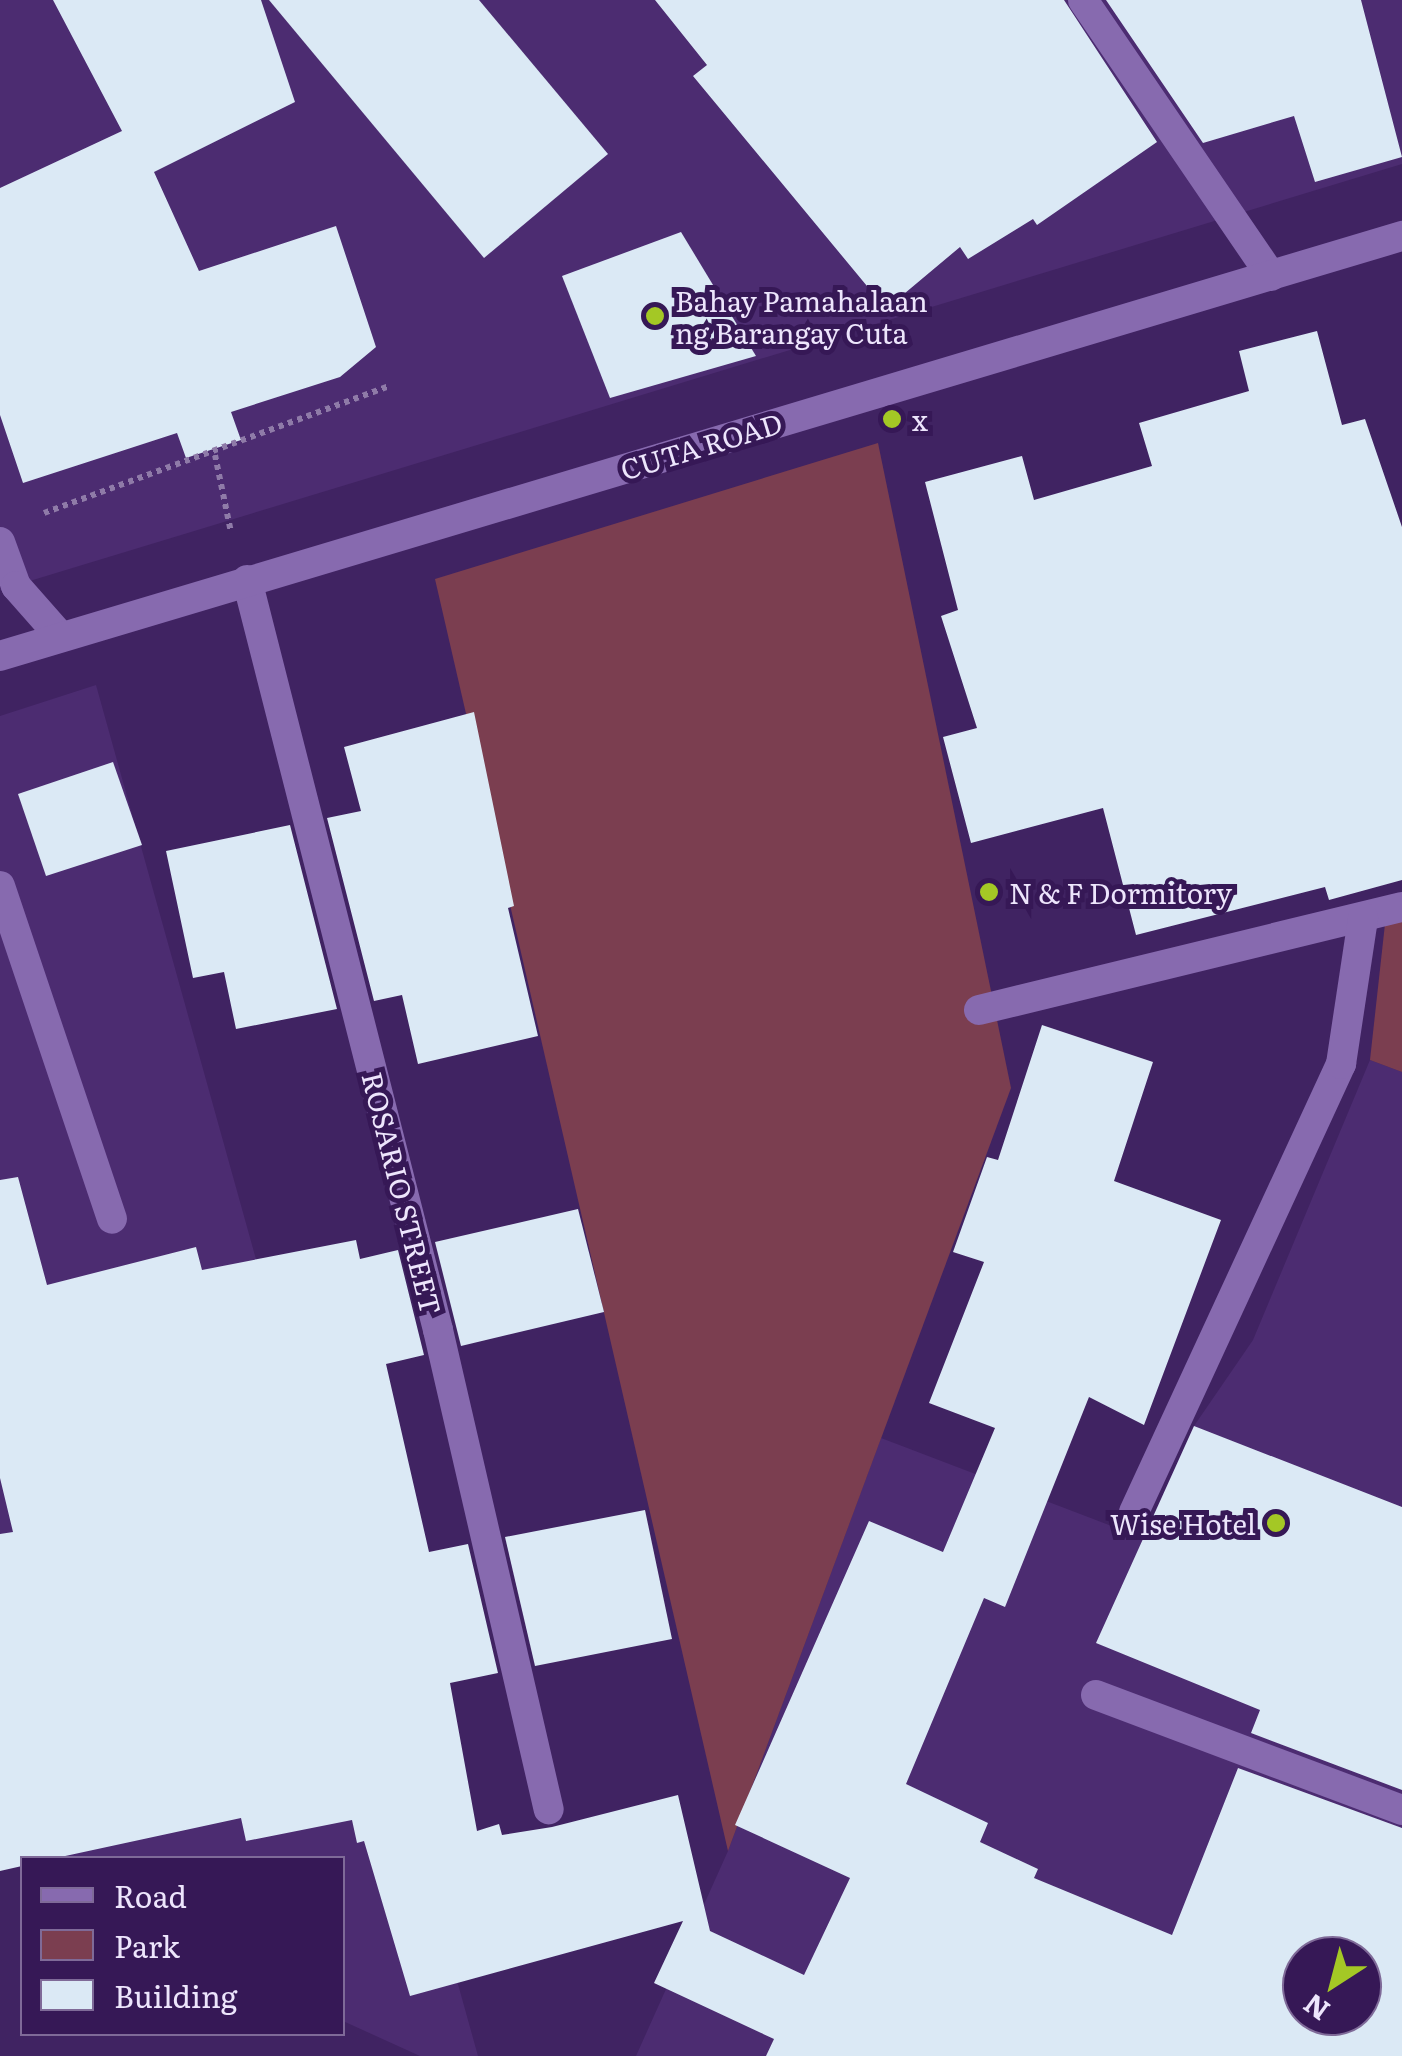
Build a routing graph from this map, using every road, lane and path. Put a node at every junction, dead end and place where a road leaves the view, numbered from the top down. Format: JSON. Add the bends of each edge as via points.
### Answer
{"nodes":[{"id":1,"x":1083,"y":0,"type":"edge"},
{"id":2,"x":1402,"y":236,"type":"edge"},
{"id":3,"x":1271,"y":276,"type":"junction"},
{"id":4,"x":390,"y":386,"type":"dead end"},
{"id":5,"x":214,"y":455,"type":"junction"},
{"id":6,"x":36,"y":515,"type":"dead end"},
{"id":7,"x":0,"y":542,"type":"edge"},
{"id":8,"x":247,"y":580,"type":"junction"},
{"id":9,"x":61,"y":637,"type":"junction"},
{"id":10,"x":0,"y":656,"type":"edge"},
{"id":11,"x":0,"y":886,"type":"edge"},
{"id":12,"x":1402,"y":906,"type":"edge"},
{"id":13,"x":1363,"y":918,"type":"junction"},
{"id":14,"x":979,"y":1010,"type":"dead end"},
{"id":15,"x":112,"y":1219,"type":"dead end"},
{"id":16,"x":1134,"y":1512,"type":"dead end"},
{"id":17,"x":1096,"y":1695,"type":"dead end"},
{"id":18,"x":550,"y":1809,"type":"dead end"},
{"id":19,"x":1402,"y":1810,"type":"edge"}],
"edges":[{"from":1,"to":3,"type":"street"},
{"from":2,"to":3,"type":"street","name":"CUTA ROAD"},
{"from":3,"to":8,"type":"street","name":"CUTA ROAD"},
{"from":4,"to":5,"type":"path"},
{"from":5,"to":6,"type":"path"},
{"from":5,"to":8,"type":"path"},
{"from":7,"to":9,"type":"street","via":[[16,586]]},
{"from":8,"to":9,"type":"street","name":"CUTA ROAD"},
{"from":8,"to":18,"type":"street","name":"ROSARIO STREET","via":[[438,1330]]},
{"from":9,"to":10,"type":"street","name":"CUTA ROAD"},
{"from":11,"to":15,"type":"street"},
{"from":12,"to":13,"type":"street"},
{"from":13,"to":14,"type":"street"},
{"from":13,"to":16,"type":"street","via":[[1341,1064]]},
{"from":17,"to":19,"type":"street"}]}
